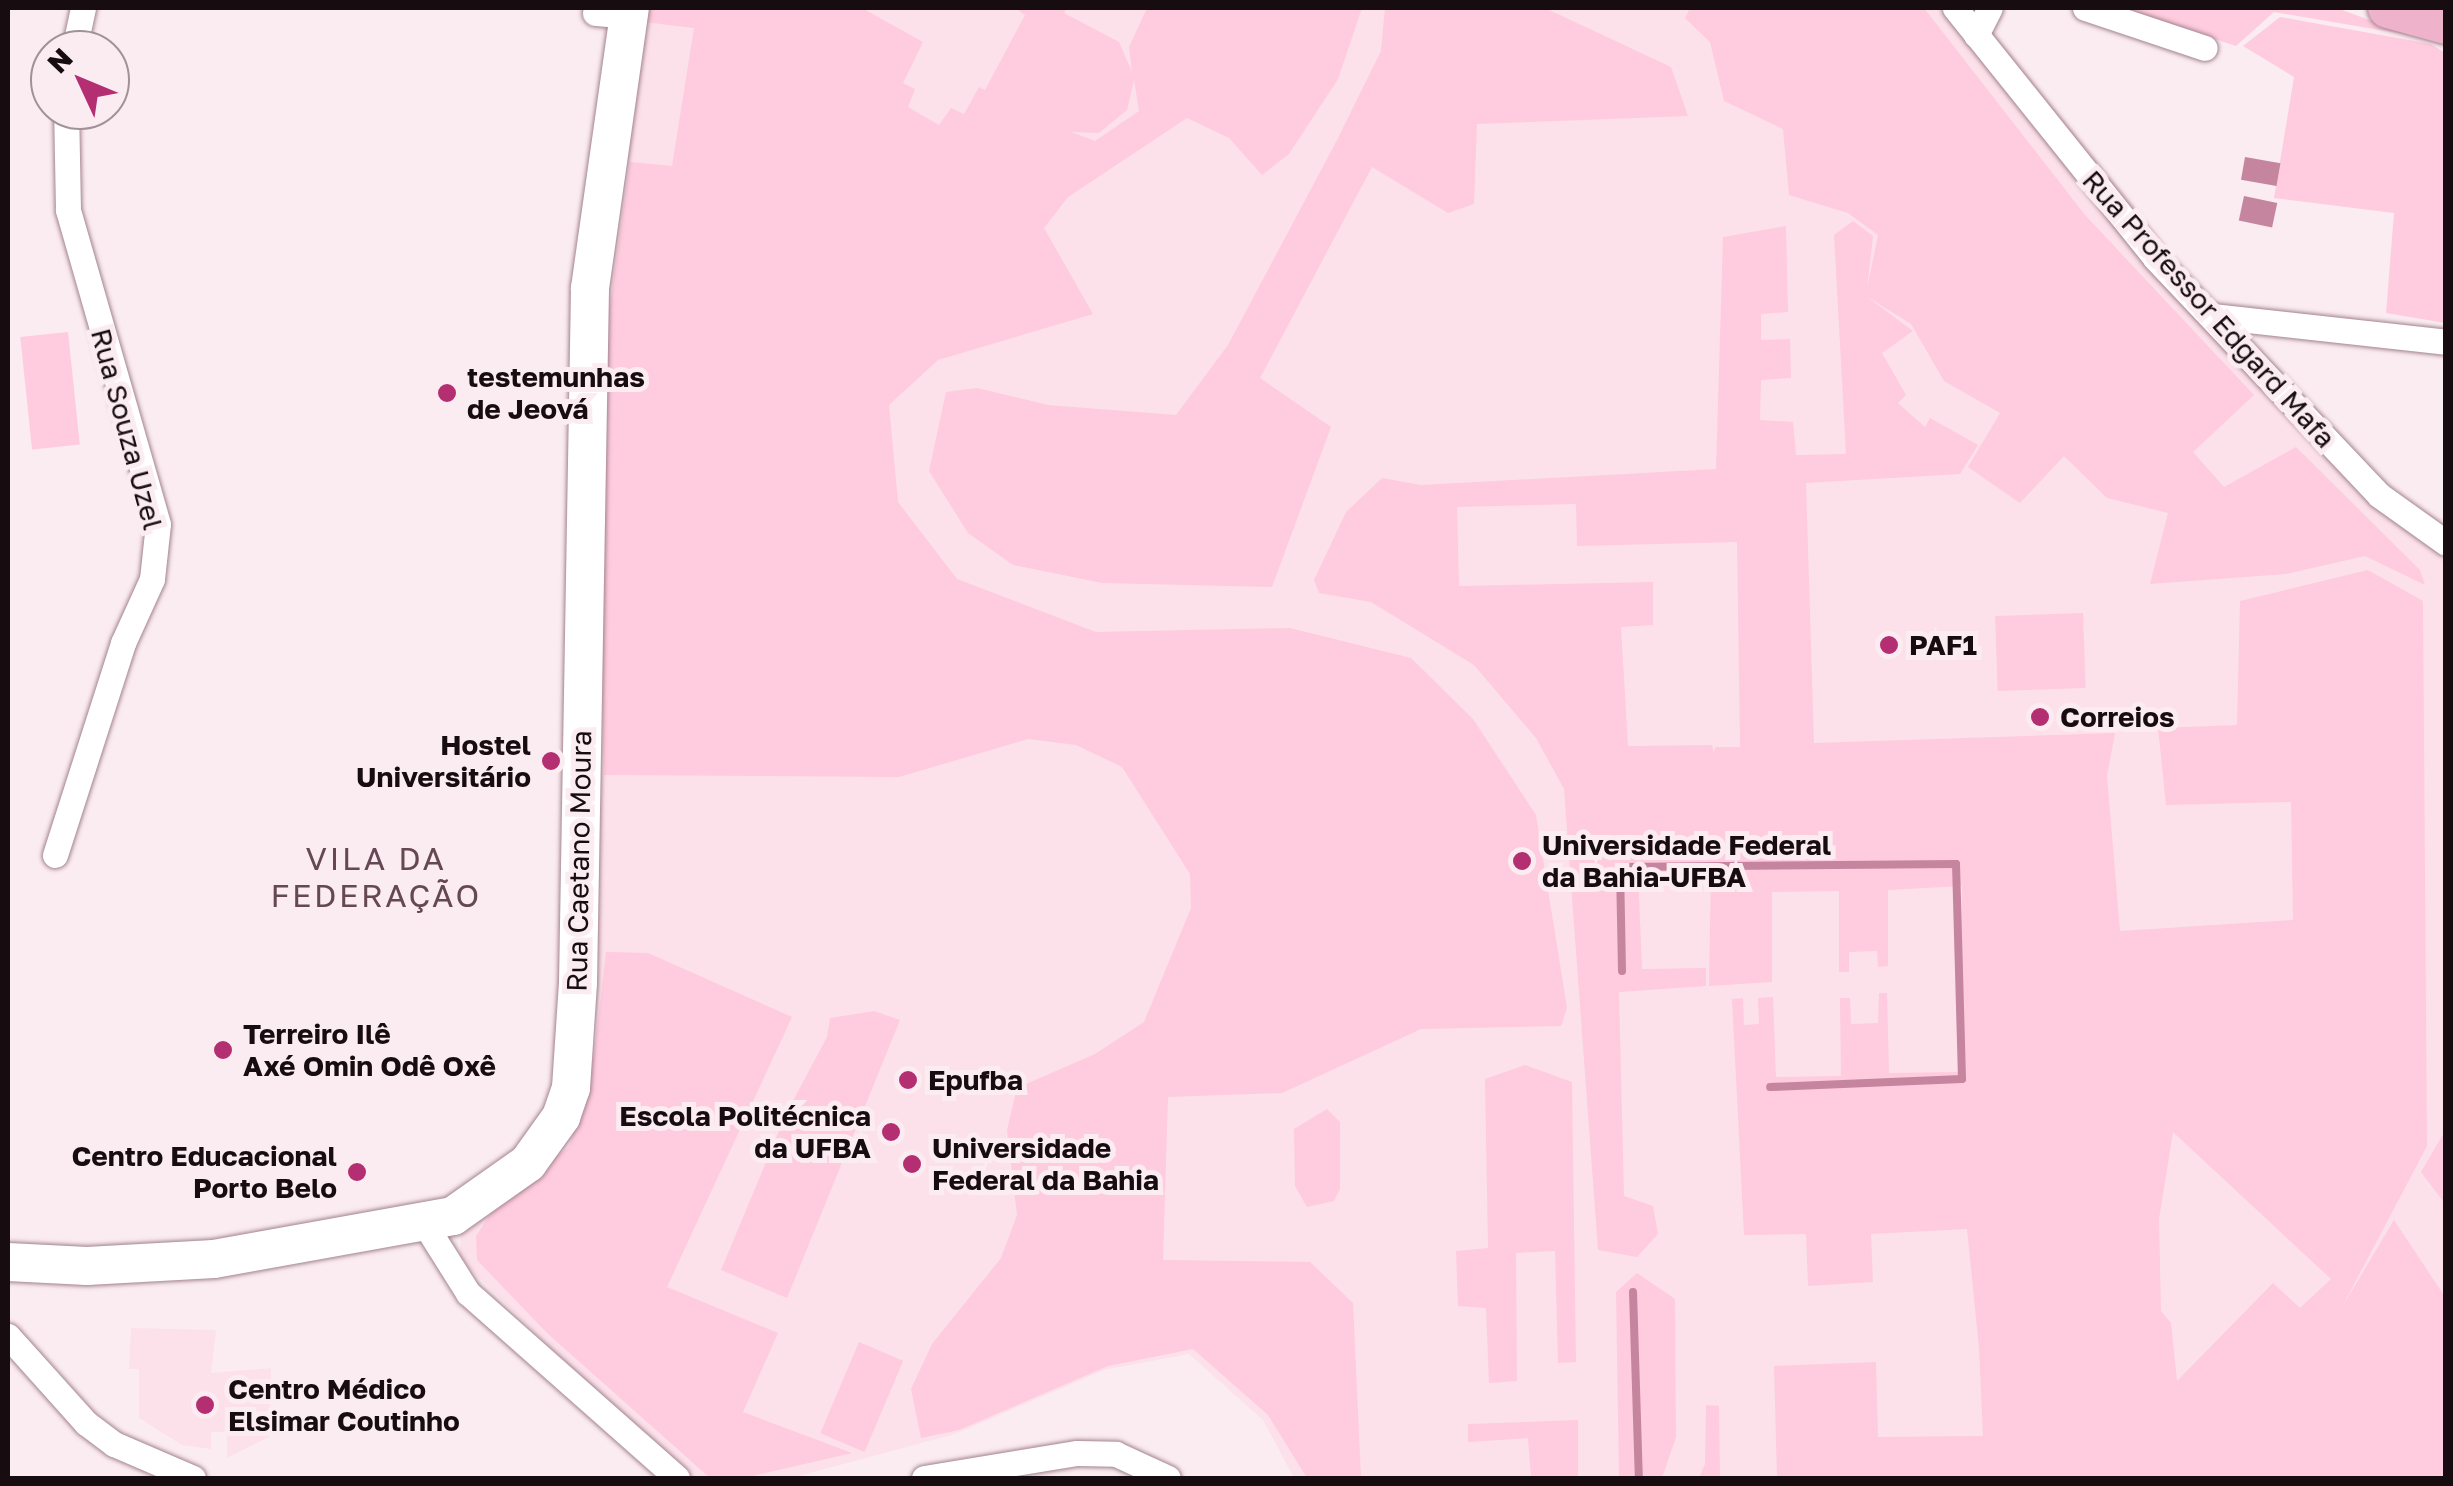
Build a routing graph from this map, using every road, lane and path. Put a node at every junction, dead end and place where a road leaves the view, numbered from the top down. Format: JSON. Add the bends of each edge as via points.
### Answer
{"nodes":[{"id":1,"x":1955,"y":8,"type":"edge"},
{"id":2,"x":1990,"y":8,"type":"edge"},
{"id":3,"x":2085,"y":8,"type":"edge"},
{"id":4,"x":2388,"y":8,"type":"edge"},
{"id":5,"x":618,"y":12,"type":"edge"},
{"id":6,"x":2446,"y":24,"type":"edge"},
{"id":7,"x":1976,"y":35,"type":"junction"},
{"id":8,"x":2204,"y":48,"type":"dead end"},
{"id":9,"x":66,"y":130,"type":"edge"},
{"id":10,"x":2212,"y":316,"type":"junction"},
{"id":11,"x":2446,"y":342,"type":"edge"},
{"id":12,"x":2446,"y":543,"type":"edge"},
{"id":13,"x":55,"y":855,"type":"dead end"},
{"id":14,"x":424,"y":1223,"type":"junction"},
{"id":15,"x":8,"y":1262,"type":"edge"},
{"id":16,"x":8,"y":1336,"type":"edge"},
{"id":17,"x":193,"y":1478,"type":"edge"},
{"id":18,"x":677,"y":1478,"type":"edge"},
{"id":19,"x":924,"y":1478,"type":"edge"},
{"id":20,"x":1168,"y":1478,"type":"edge"}],
"edges":[{"from":1,"to":7,"type":"street","name":"Rua Professor Edgard Mafa"},
{"from":2,"to":7,"type":"street"},
{"from":3,"to":8,"type":"street"},
{"from":4,"to":6,"type":"main road"},
{"from":5,"to":14,"type":"main road","name":"Rua Caetano Moura","via":[[590,288],[571,1088],[562,1117],[528,1164],[478,1204]]},
{"from":7,"to":10,"type":"street","name":"Rua Professor Edgard Mafa","via":[[2155,258]]},
{"from":9,"to":13,"type":"street","name":"Rua Souza Uzel","via":[[68,210],[158,524],[152,579],[123,644]]},
{"from":10,"to":11,"type":"street"},
{"from":10,"to":12,"type":"street","name":"Rua Professor Edgard Mafa","via":[[2379,496]]},
{"from":14,"to":15,"type":"main road","name":"Rua Caetano Moura","via":[[214,1259],[87,1266]]},
{"from":14,"to":18,"type":"street","via":[[468,1293]]},
{"from":16,"to":17,"type":"street","via":[[86,1423],[114,1444]]},
{"from":19,"to":20,"type":"street","via":[[1077,1453],[1116,1454]]}]}
